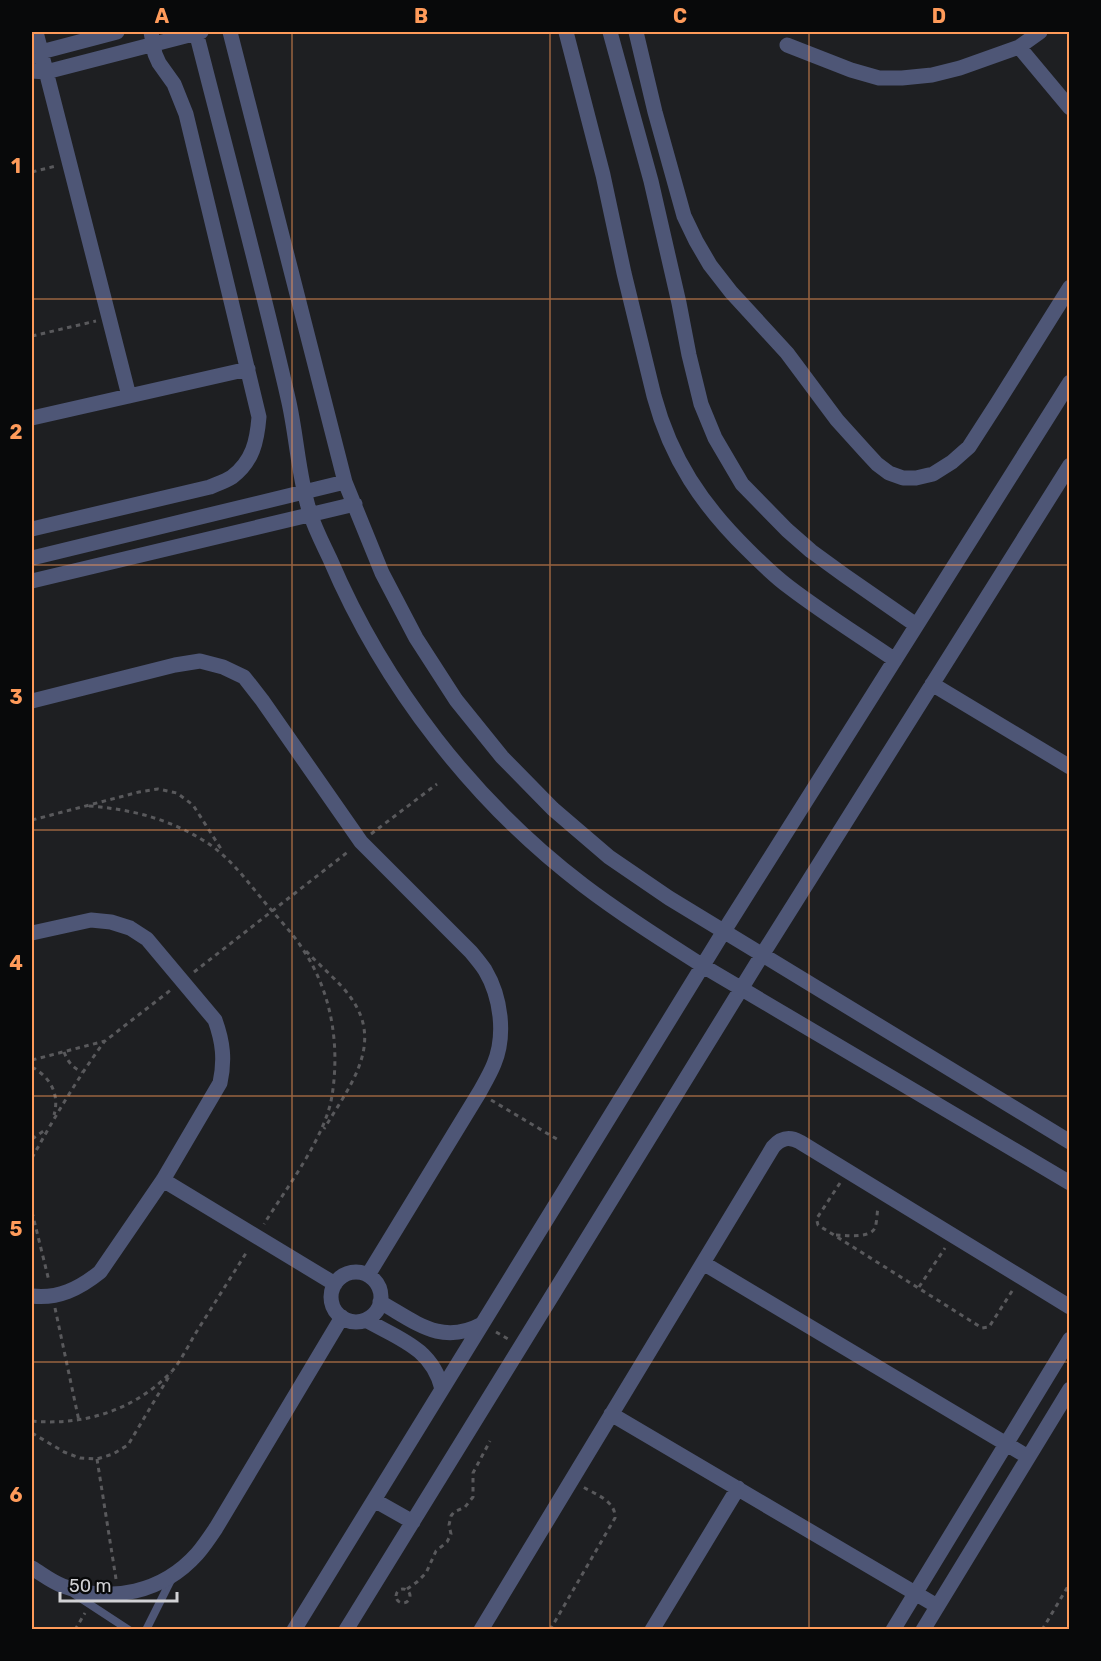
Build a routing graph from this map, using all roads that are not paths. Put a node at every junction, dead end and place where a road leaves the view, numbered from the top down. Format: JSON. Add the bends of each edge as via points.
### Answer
{"nodes":[{"id":1,"x":36,"y":32,"type":"edge"},
{"id":2,"x":117,"y":32,"type":"edge"},
{"id":3,"x":123,"y":32,"type":"edge"},
{"id":4,"x":198,"y":32,"type":"edge"},
{"id":5,"x":230,"y":32,"type":"edge"},
{"id":6,"x":566,"y":32,"type":"edge"},
{"id":7,"x":610,"y":32,"type":"edge"},
{"id":8,"x":636,"y":32,"type":"edge"},
{"id":9,"x":1040,"y":32,"type":"edge"},
{"id":10,"x":152,"y":37,"type":"edge"},
{"id":11,"x":786,"y":45,"type":"dead end"},
{"id":12,"x":1019,"y":47,"type":"junction"},
{"id":13,"x":128,"y":50,"type":"junction"},
{"id":14,"x":36,"y":55,"type":"edge"},
{"id":15,"x":39,"y":71,"type":"edge"},
{"id":16,"x":1070,"y":108,"type":"edge"},
{"id":17,"x":1070,"y":287,"type":"edge"},
{"id":18,"x":248,"y":369,"type":"junction"},
{"id":19,"x":1070,"y":382,"type":"edge"},
{"id":20,"x":129,"y":396,"type":"junction"},
{"id":21,"x":32,"y":418,"type":"edge"},
{"id":22,"x":1070,"y":465,"type":"edge"},
{"id":23,"x":345,"y":482,"type":"junction"},
{"id":24,"x":305,"y":492,"type":"junction"},
{"id":25,"x":355,"y":504,"type":"junction"},
{"id":26,"x":311,"y":515,"type":"junction"},
{"id":27,"x":32,"y":529,"type":"edge"},
{"id":28,"x":32,"y":558,"type":"edge"},
{"id":29,"x":32,"y":581,"type":"edge"},
{"id":30,"x":916,"y":625,"type":"junction"},
{"id":31,"x":895,"y":660,"type":"junction"},
{"id":32,"x":932,"y":684,"type":"junction"},
{"id":33,"x":32,"y":701,"type":"edge"},
{"id":34,"x":1070,"y":767,"type":"edge"},
{"id":35,"x":724,"y":931,"type":"junction"},
{"id":36,"x":32,"y":933,"type":"edge"},
{"id":37,"x":762,"y":955,"type":"junction"},
{"id":38,"x":703,"y":966,"type":"junction"},
{"id":39,"x":741,"y":988,"type":"junction"},
{"id":40,"x":1070,"y":1142,"type":"edge"},
{"id":41,"x":163,"y":1180,"type":"junction"},
{"id":42,"x":1070,"y":1182,"type":"edge"},
{"id":43,"x":703,"y":1263,"type":"junction"},
{"id":44,"x":368,"y":1275,"type":"junction"},
{"id":45,"x":335,"y":1284,"type":"junction"},
{"id":46,"x":32,"y":1296,"type":"edge"},
{"id":47,"x":380,"y":1302,"type":"junction"},
{"id":48,"x":1070,"y":1307,"type":"edge"},
{"id":49,"x":342,"y":1317,"type":"junction"},
{"id":50,"x":366,"y":1320,"type":"junction"},
{"id":51,"x":482,"y":1324,"type":"junction"},
{"id":52,"x":430,"y":1330,"type":"junction"},
{"id":53,"x":1070,"y":1339,"type":"edge"},
{"id":54,"x":419,"y":1350,"type":"junction"},
{"id":55,"x":442,"y":1389,"type":"junction"},
{"id":56,"x":1070,"y":1389,"type":"edge"},
{"id":57,"x":611,"y":1414,"type":"junction"},
{"id":58,"x":1006,"y":1444,"type":"junction"},
{"id":59,"x":1028,"y":1457,"type":"junction"},
{"id":60,"x":738,"y":1488,"type":"junction"},
{"id":61,"x":374,"y":1500,"type":"junction"},
{"id":62,"x":412,"y":1521,"type":"junction"},
{"id":63,"x":32,"y":1568,"type":"edge"},
{"id":64,"x":173,"y":1576,"type":"junction"},
{"id":65,"x":61,"y":1586,"type":"junction"},
{"id":66,"x":916,"y":1593,"type":"junction"},
{"id":67,"x":937,"y":1606,"type":"junction"},
{"id":68,"x":352,"y":1626,"type":"edge"},
{"id":69,"x":129,"y":1629,"type":"edge"},
{"id":70,"x":146,"y":1629,"type":"edge"},
{"id":71,"x":294,"y":1629,"type":"edge"},
{"id":72,"x":481,"y":1629,"type":"edge"},
{"id":73,"x":652,"y":1629,"type":"edge"},
{"id":74,"x":894,"y":1629,"type":"edge"},
{"id":75,"x":923,"y":1629,"type":"edge"}],
"edges":[{"from":1,"to":14,"type":"street"},
{"from":2,"to":14,"type":"street"},
{"from":3,"to":13,"type":"street"},
{"from":4,"to":10,"type":"street"},
{"from":4,"to":24,"type":"street","via":[[289,401]]},
{"from":5,"to":23,"type":"street"},
{"from":6,"to":31,"type":"street","via":[[654,396],[675,454],[705,502],[766,567]]},
{"from":7,"to":30,"type":"street","via":[[654,191],[701,404],[715,438],[742,484],[787,530]]},
{"from":8,"to":17,"type":"street","via":[[684,216],[705,257],[787,353],[837,420],[889,473],[903,478],[933,474],[969,447]]},
{"from":9,"to":12,"type":"street"},
{"from":10,"to":13,"type":"street"},
{"from":10,"to":18,"type":"street","via":[[159,63],[174,84],[186,114]]},
{"from":11,"to":12,"type":"street","via":[[879,78],[932,75]]},
{"from":12,"to":16,"type":"street"},
{"from":13,"to":15,"type":"street"},
{"from":14,"to":15,"type":"street"},
{"from":15,"to":20,"type":"street","via":[[69,163]]},
{"from":18,"to":20,"type":"street"},
{"from":18,"to":27,"type":"street","via":[[259,417],[257,440],[248,461],[231,477],[210,487]]},
{"from":19,"to":30,"type":"street"},
{"from":20,"to":21,"type":"street"},
{"from":22,"to":32,"type":"street"},
{"from":23,"to":24,"type":"street"},
{"from":23,"to":25,"type":"street"},
{"from":24,"to":26,"type":"street"},
{"from":24,"to":28,"type":"street"},
{"from":25,"to":26,"type":"street"},
{"from":25,"to":35,"type":"street","via":[[382,573],[416,638],[456,699],[502,757],[553,809],[609,857]]},
{"from":26,"to":29,"type":"street"},
{"from":26,"to":38,"type":"street","via":[[341,586],[378,654],[421,719],[470,779],[523,834],[582,884]]},
{"from":30,"to":31,"type":"street"},
{"from":31,"to":35,"type":"street"},
{"from":32,"to":34,"type":"street"},
{"from":32,"to":37,"type":"street"},
{"from":33,"to":44,"type":"street","via":[[200,661],[223,666],[243,677],[361,842],[485,969],[500,1015],[495,1062]]},
{"from":35,"to":37,"type":"street"},
{"from":35,"to":38,"type":"street"},
{"from":36,"to":41,"type":"street","via":[[91,920],[130,928],[147,939],[215,1020],[223,1051],[220,1083]]},
{"from":37,"to":39,"type":"street"},
{"from":37,"to":40,"type":"street"},
{"from":38,"to":39,"type":"street"},
{"from":38,"to":51,"type":"street"},
{"from":39,"to":42,"type":"street"},
{"from":39,"to":62,"type":"street"},
{"from":41,"to":45,"type":"street"},
{"from":41,"to":46,"type":"street","via":[[100,1272],[70,1292]]},
{"from":43,"to":48,"type":"street","via":[[777,1142],[788,1138]]},
{"from":43,"to":57,"type":"street"},
{"from":43,"to":58,"type":"street"},
{"from":44,"to":45,"type":"street","via":[[350,1273]]},
{"from":44,"to":47,"type":"street","via":[[379,1287]]},
{"from":45,"to":49,"type":"street","via":[[331,1298]]},
{"from":47,"to":50,"type":"street"},
{"from":47,"to":52,"type":"street"},
{"from":49,"to":50,"type":"street","via":[[354,1322]]},
{"from":49,"to":64,"type":"street","via":[[216,1528],[197,1554]]},
{"from":50,"to":54,"type":"street"},
{"from":51,"to":52,"type":"street","via":[[457,1334]]},
{"from":51,"to":55,"type":"street"},
{"from":52,"to":54,"type":"street"},
{"from":53,"to":58,"type":"street"},
{"from":54,"to":55,"type":"street","via":[[435,1367]]},
{"from":55,"to":61,"type":"street"},
{"from":56,"to":59,"type":"street"},
{"from":57,"to":60,"type":"street"},
{"from":57,"to":72,"type":"street"},
{"from":58,"to":59,"type":"street"},
{"from":58,"to":66,"type":"street"},
{"from":59,"to":67,"type":"street"},
{"from":60,"to":66,"type":"street"},
{"from":60,"to":73,"type":"street"},
{"from":61,"to":62,"type":"street"},
{"from":61,"to":71,"type":"street"},
{"from":62,"to":68,"type":"street"},
{"from":63,"to":65,"type":"street"},
{"from":64,"to":65,"type":"street","via":[[147,1589],[118,1595],[89,1594]]},
{"from":64,"to":70,"type":"lane"},
{"from":65,"to":69,"type":"lane"},
{"from":66,"to":67,"type":"street"},
{"from":66,"to":74,"type":"street"},
{"from":67,"to":75,"type":"street"}]}
